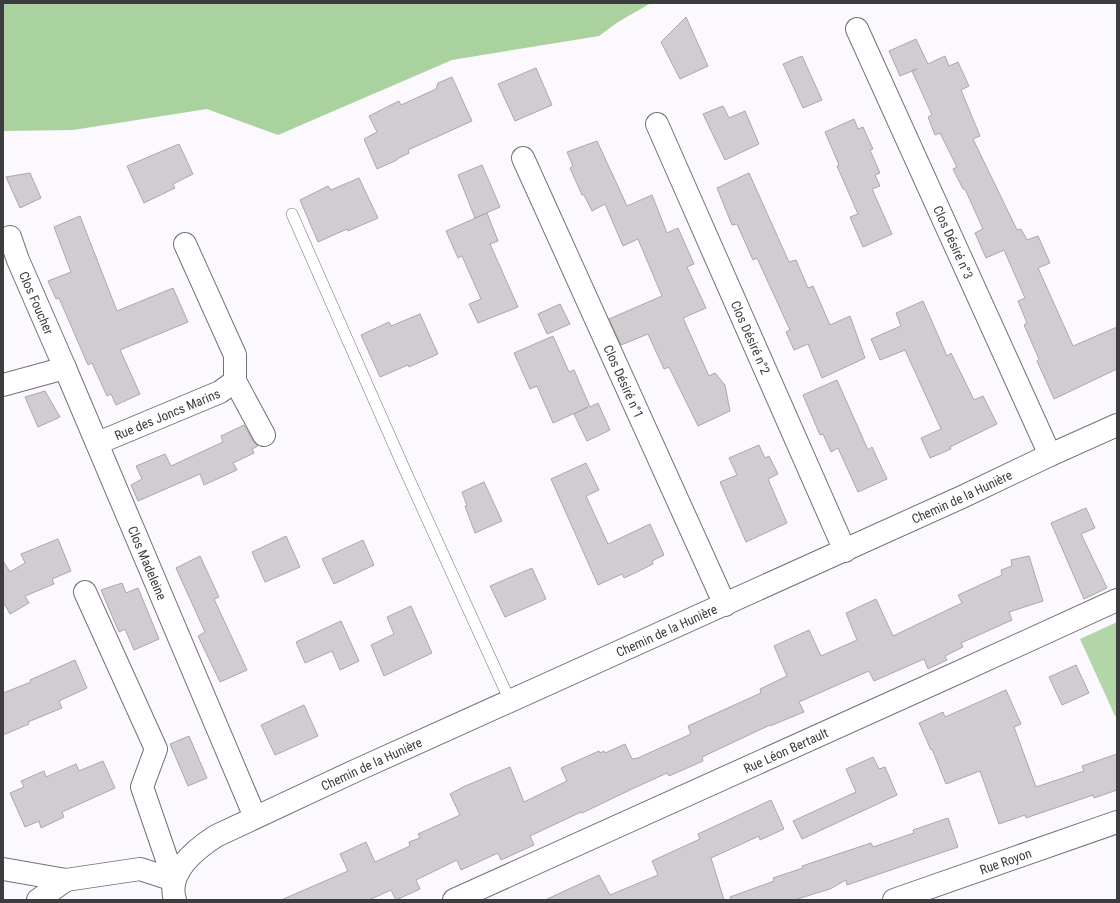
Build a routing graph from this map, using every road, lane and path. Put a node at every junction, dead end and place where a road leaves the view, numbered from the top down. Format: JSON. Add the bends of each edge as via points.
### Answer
{"nodes":[{"id":1,"x":857,"y":30,"type":"dead end"},
{"id":2,"x":657,"y":124,"type":"dead end"},
{"id":3,"x":523,"y":158,"type":"dead end"},
{"id":4,"x":292,"y":214,"type":"dead end"},
{"id":5,"x":10,"y":237,"type":"dead end"},
{"id":6,"x":185,"y":244,"type":"dead end"},
{"id":7,"x":65,"y":368,"type":"junction"},
{"id":8,"x":235,"y":381,"type":"junction"},
{"id":9,"x":3,"y":385,"type":"edge"},
{"id":10,"x":1117,"y":425,"type":"edge"},
{"id":11,"x":264,"y":435,"type":"dead end"},
{"id":12,"x":98,"y":443,"type":"junction"},
{"id":13,"x":1050,"y":455,"type":"junction"},
{"id":14,"x":845,"y":551,"type":"junction"},
{"id":15,"x":85,"y":592,"type":"dead end"},
{"id":16,"x":1117,"y":600,"type":"edge"},
{"id":17,"x":725,"y":605,"type":"junction"},
{"id":18,"x":510,"y":701,"type":"junction"},
{"id":19,"x":255,"y":817,"type":"junction"},
{"id":20,"x":1117,"y":822,"type":"edge"},
{"id":21,"x":3,"y":869,"type":"edge"},
{"id":22,"x":66,"y":880,"type":"junction"},
{"id":23,"x":175,"y":890,"type":"edge"},
{"id":24,"x":38,"y":900,"type":"edge"},
{"id":25,"x":454,"y":900,"type":"edge"},
{"id":26,"x":894,"y":900,"type":"edge"}],
"edges":[{"from":1,"to":13,"type":"street","name":"Clos Désiré n°3"},
{"from":2,"to":14,"type":"street","name":"Clos Désiré n°2"},
{"from":3,"to":17,"type":"street","name":"Clos Désiré n°1"},
{"from":4,"to":18,"type":"lane"},
{"from":5,"to":7,"type":"street","name":"Clos Foucher"},
{"from":6,"to":8,"type":"street","name":"Rue des Joncs Marins","via":[[235,355]]},
{"from":7,"to":9,"type":"street"},
{"from":7,"to":12,"type":"street","name":"Clos Madeleine"},
{"from":8,"to":11,"type":"street","name":"Rue des Joncs Marins"},
{"from":8,"to":12,"type":"street","name":"Rue des Joncs Marins","via":[[220,392]]},
{"from":10,"to":13,"type":"street","name":"Chemin de la Hunière"},
{"from":12,"to":19,"type":"street","name":"Clos Madeleine"},
{"from":13,"to":14,"type":"street","name":"Chemin de la Hunière"},
{"from":14,"to":17,"type":"street","name":"Chemin de la Hunière"},
{"from":15,"to":23,"type":"street","via":[[156,749],[142,788]]},
{"from":16,"to":25,"type":"street","name":"Rue Léon Bertault"},
{"from":17,"to":18,"type":"street","name":"Chemin de la Hunière"},
{"from":18,"to":19,"type":"street","name":"Chemin de la Hunière"},
{"from":19,"to":23,"type":"street","name":"Chemin de la Hunière","via":[[200,847],[188,858]]},
{"from":20,"to":26,"type":"street","name":"Rue Royon"},
{"from":21,"to":22,"type":"street"},
{"from":22,"to":23,"type":"street","via":[[140,870]]},
{"from":22,"to":24,"type":"street"}]}
